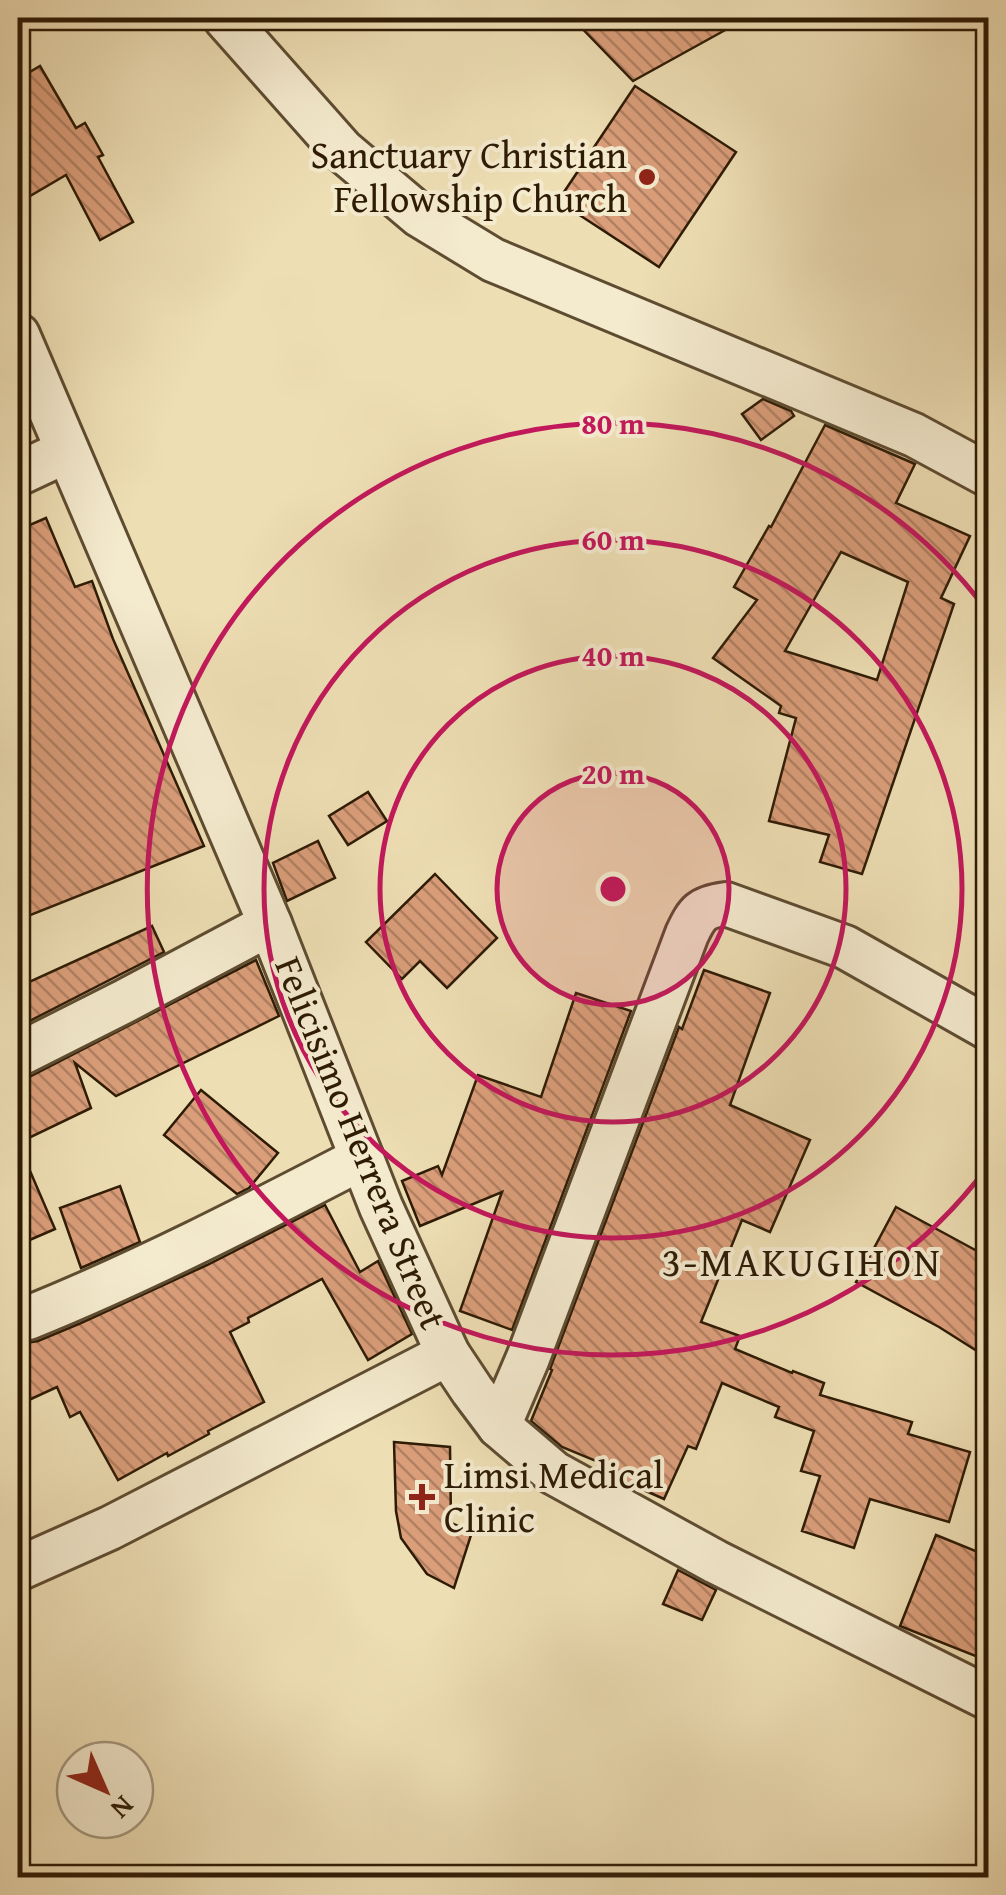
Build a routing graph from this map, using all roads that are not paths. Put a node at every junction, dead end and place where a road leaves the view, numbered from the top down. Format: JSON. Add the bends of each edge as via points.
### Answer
{"nodes":[{"id":1,"x":225,"y":18,"type":"edge"},
{"id":2,"x":18,"y":335,"type":"edge"},
{"id":3,"x":67,"y":451,"type":"junction"},
{"id":4,"x":18,"y":474,"type":"edge"},
{"id":5,"x":988,"y":475,"type":"edge"},
{"id":6,"x":270,"y":924,"type":"junction"},
{"id":7,"x":988,"y":1028,"type":"edge"},
{"id":8,"x":18,"y":1056,"type":"edge"},
{"id":9,"x":362,"y":1158,"type":"junction"},
{"id":10,"x":28,"y":1318,"type":"dead end"},
{"id":11,"x":448,"y":1354,"type":"junction"},
{"id":12,"x":499,"y":1426,"type":"junction"},
{"id":13,"x":18,"y":1569,"type":"edge"},
{"id":14,"x":988,"y":1698,"type":"edge"}],
"edges":[{"from":1,"to":5,"type":"street","via":[[342,150],[419,215],[493,260],[914,435]]},
{"from":2,"to":3,"type":"street","name":"Felicisimo Herrera Street"},
{"from":3,"to":4,"type":"street"},
{"from":3,"to":6,"type":"street","name":"Felicisimo Herrera Street"},
{"from":6,"to":8,"type":"street"},
{"from":6,"to":9,"type":"street","name":"Felicisimo Herrera Street"},
{"from":7,"to":12,"type":"street","via":[[845,947],[726,904],[708,906],[687,934]]},
{"from":9,"to":10,"type":"street"},
{"from":9,"to":11,"type":"street","name":"Felicisimo Herrera Street"},
{"from":11,"to":12,"type":"street","name":"Felicisimo Herrera Street"},
{"from":11,"to":13,"type":"street"},
{"from":12,"to":14,"type":"street","name":"Felicisimo Herrera Street","via":[[570,1482]]}]}
